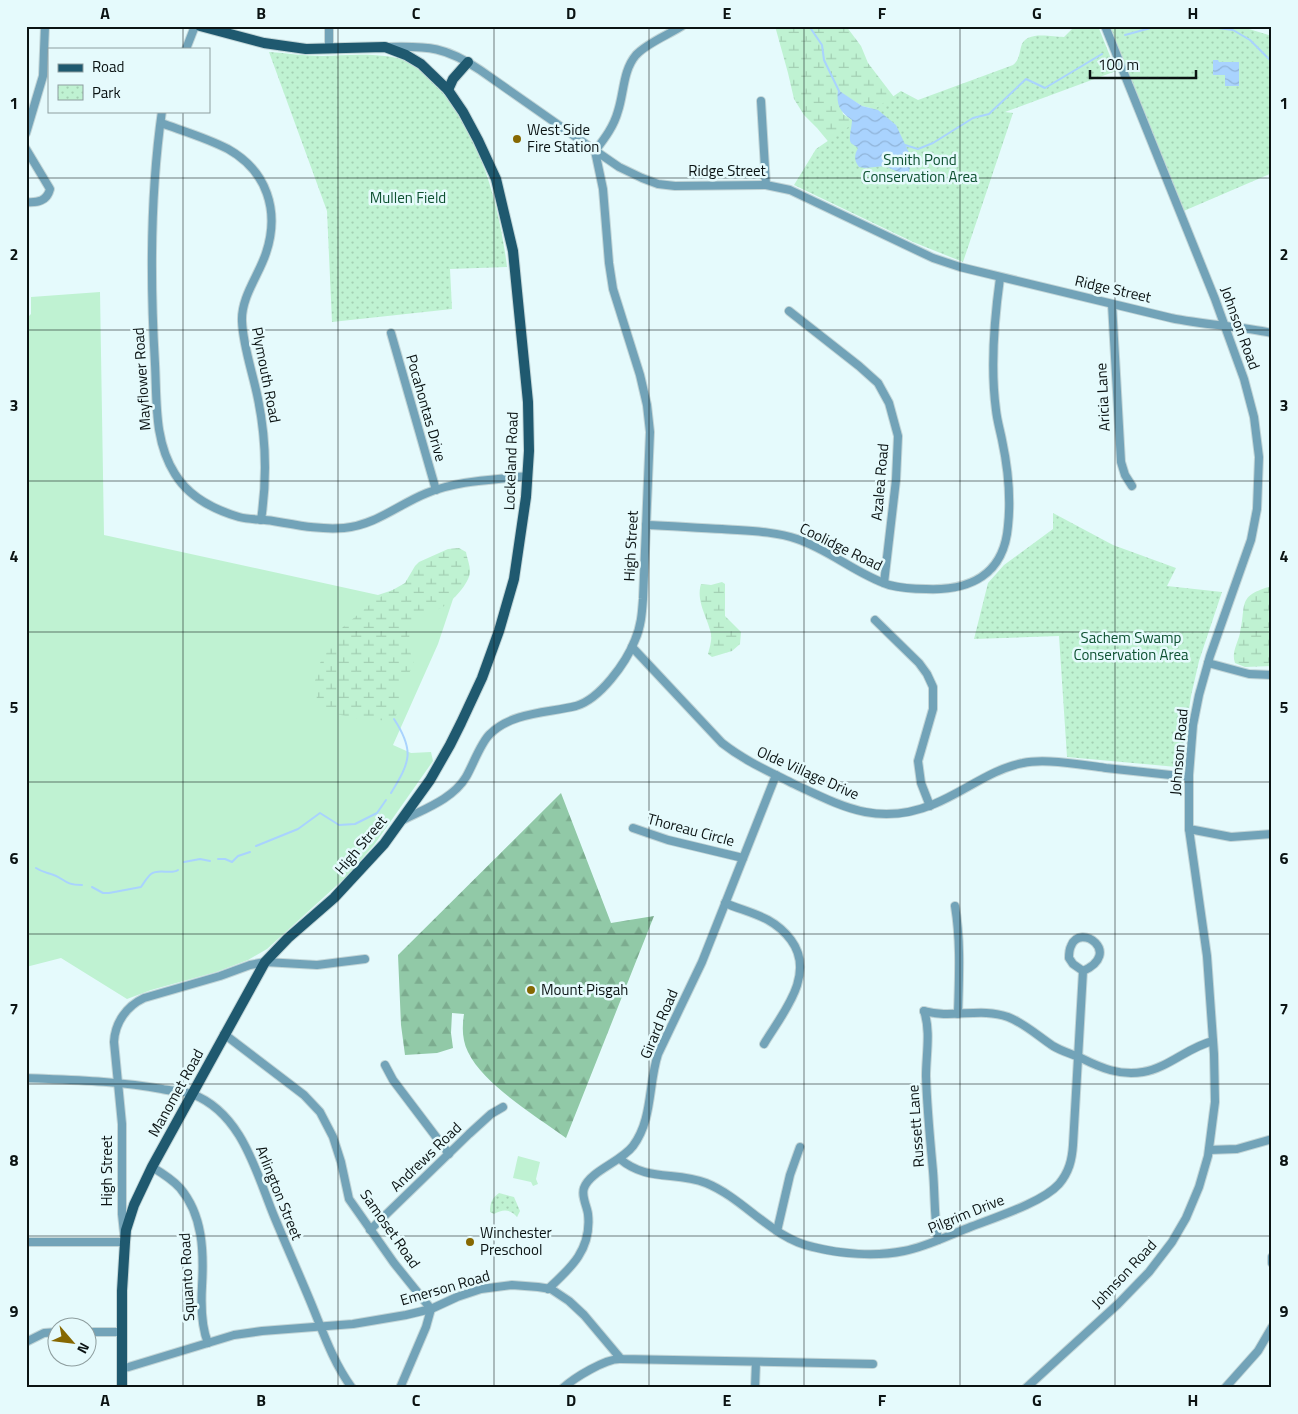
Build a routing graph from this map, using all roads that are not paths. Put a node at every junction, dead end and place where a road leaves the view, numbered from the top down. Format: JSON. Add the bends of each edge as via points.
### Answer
{"nodes":[{"id":1,"x":45,"y":26,"type":"edge"},
{"id":2,"x":195,"y":26,"type":"edge"},
{"id":3,"x":200,"y":26,"type":"edge"},
{"id":4,"x":329,"y":26,"type":"edge"},
{"id":5,"x":682,"y":26,"type":"edge"},
{"id":6,"x":1104,"y":26,"type":"edge"},
{"id":7,"x":384,"y":47,"type":"junction"},
{"id":8,"x":186,"y":48,"type":"edge"},
{"id":9,"x":329,"y":49,"type":"junction"},
{"id":10,"x":468,"y":62,"type":"junction"},
{"id":11,"x":448,"y":90,"type":"junction"},
{"id":12,"x":761,"y":101,"type":"dead end"},
{"id":13,"x":162,"y":112,"type":"edge"},
{"id":14,"x":161,"y":123,"type":"junction"},
{"id":15,"x":26,"y":133,"type":"edge"},
{"id":16,"x":26,"y":149,"type":"edge"},
{"id":17,"x":595,"y":151,"type":"junction"},
{"id":18,"x":766,"y":185,"type":"junction"},
{"id":19,"x":26,"y":202,"type":"edge"},
{"id":20,"x":1000,"y":278,"type":"junction"},
{"id":21,"x":1112,"y":304,"type":"junction"},
{"id":22,"x":788,"y":311,"type":"dead end"},
{"id":23,"x":1224,"y":326,"type":"junction"},
{"id":24,"x":391,"y":333,"type":"dead end"},
{"id":25,"x":1272,"y":333,"type":"edge"},
{"id":26,"x":527,"y":476,"type":"junction"},
{"id":27,"x":1132,"y":486,"type":"dead end"},
{"id":28,"x":436,"y":490,"type":"junction"},
{"id":29,"x":262,"y":520,"type":"junction"},
{"id":30,"x":646,"y":525,"type":"junction"},
{"id":31,"x":884,"y":582,"type":"junction"},
{"id":32,"x":876,"y":620,"type":"dead end"},
{"id":33,"x":632,"y":646,"type":"junction"},
{"id":34,"x":1208,"y":663,"type":"junction"},
{"id":35,"x":1272,"y":675,"type":"edge"},
{"id":36,"x":776,"y":775,"type":"junction"},
{"id":37,"x":1189,"y":777,"type":"junction"},
{"id":38,"x":930,"y":806,"type":"junction"},
{"id":39,"x":401,"y":821,"type":"junction"},
{"id":40,"x":633,"y":828,"type":"dead end"},
{"id":41,"x":1189,"y":829,"type":"junction"},
{"id":42,"x":1272,"y":834,"type":"edge"},
{"id":43,"x":742,"y":858,"type":"junction"},
{"id":44,"x":725,"y":904,"type":"junction"},
{"id":45,"x":955,"y":906,"type":"dead end"},
{"id":46,"x":365,"y":959,"type":"dead end"},
{"id":47,"x":265,"y":962,"type":"junction"},
{"id":48,"x":1083,"y":971,"type":"junction"},
{"id":49,"x":958,"y":1014,"type":"junction"},
{"id":50,"x":224,"y":1034,"type":"junction"},
{"id":51,"x":1213,"y":1041,"type":"junction"},
{"id":52,"x":764,"y":1044,"type":"dead end"},
{"id":53,"x":1079,"y":1057,"type":"junction"},
{"id":54,"x":385,"y":1065,"type":"dead end"},
{"id":55,"x":26,"y":1078,"type":"edge"},
{"id":56,"x":118,"y":1084,"type":"junction"},
{"id":57,"x":192,"y":1094,"type":"junction"},
{"id":58,"x":503,"y":1107,"type":"dead end"},
{"id":59,"x":1272,"y":1139,"type":"edge"},
{"id":60,"x":800,"y":1147,"type":"dead end"},
{"id":61,"x":1209,"y":1150,"type":"junction"},
{"id":62,"x":449,"y":1154,"type":"junction"},
{"id":63,"x":620,"y":1159,"type":"junction"},
{"id":64,"x":152,"y":1167,"type":"junction"},
{"id":65,"x":370,"y":1230,"type":"junction"},
{"id":66,"x":777,"y":1231,"type":"junction"},
{"id":67,"x":938,"y":1240,"type":"junction"},
{"id":68,"x":26,"y":1242,"type":"edge"},
{"id":69,"x":125,"y":1242,"type":"junction"},
{"id":70,"x":1272,"y":1257,"type":"edge"},
{"id":71,"x":1272,"y":1263,"type":"edge"},
{"id":72,"x":548,"y":1289,"type":"junction"},
{"id":73,"x":431,"y":1309,"type":"junction"},
{"id":74,"x":320,"y":1326,"type":"junction"},
{"id":75,"x":1272,"y":1327,"type":"edge"},
{"id":76,"x":98,"y":1332,"type":"edge"},
{"id":77,"x":122,"y":1332,"type":"junction"},
{"id":78,"x":48,"y":1333,"type":"edge"},
{"id":79,"x":26,"y":1342,"type":"edge"},
{"id":80,"x":208,"y":1343,"type":"junction"},
{"id":81,"x":621,"y":1359,"type":"junction"},
{"id":82,"x":756,"y":1362,"type":"junction"},
{"id":83,"x":873,"y":1364,"type":"dead end"},
{"id":84,"x":122,"y":1369,"type":"junction"},
{"id":85,"x":122,"y":1388,"type":"edge"},
{"id":86,"x":352,"y":1388,"type":"edge"},
{"id":87,"x":400,"y":1388,"type":"edge"},
{"id":88,"x":563,"y":1388,"type":"edge"},
{"id":89,"x":755,"y":1388,"type":"edge"},
{"id":90,"x":1026,"y":1388,"type":"edge"},
{"id":91,"x":1225,"y":1388,"type":"edge"}],
"edges":[{"from":1,"to":15,"type":"street","via":[[43,76]]},
{"from":2,"to":8,"type":"street"},
{"from":3,"to":9,"type":"main road","name":"Ridge Street","via":[[264,44]]},
{"from":4,"to":9,"type":"street"},
{"from":5,"to":17,"type":"street","via":[[640,51],[631,64],[618,112]]},
{"from":6,"to":23,"type":"street","name":"Johnson Road"},
{"from":7,"to":9,"type":"main road","name":"Ridge Street"},
{"from":7,"to":10,"type":"street","name":"Ridge Street","via":[[438,49]]},
{"from":7,"to":11,"type":"main road","name":"Lockeland Road","via":[[421,64]]},
{"from":10,"to":11,"type":"main road"},
{"from":10,"to":17,"type":"street","name":"Ridge Street"},
{"from":11,"to":26,"type":"main road","name":"Lockeland Road","via":[[463,112],[496,179],[512,250],[528,402]]},
{"from":12,"to":18,"type":"street"},
{"from":13,"to":14,"type":"street","name":"Mayflower Road"},
{"from":14,"to":29,"type":"street","name":"Mayflower Road","via":[[156,164],[152,328],[158,429],[162,446],[175,476],[205,503],[241,517]]},
{"from":14,"to":29,"type":"street","name":"Plymouth Road","via":[[228,149],[243,159],[257,173],[272,210],[272,231],[266,254],[245,301],[242,320],[259,400],[265,451]]},
{"from":16,"to":19,"type":"street","via":[[50,189],[48,197],[42,201]]},
{"from":17,"to":18,"type":"street","name":"Ridge Street","via":[[658,184]]},
{"from":17,"to":30,"type":"street","name":"High Street","via":[[603,189],[613,290],[640,375],[650,432]]},
{"from":18,"to":20,"type":"street","name":"Ridge Street","via":[[790,190],[932,258]]},
{"from":20,"to":21,"type":"street","name":"Ridge Street"},
{"from":20,"to":31,"type":"street","name":"Coolidge Road","via":[[993,360],[996,412],[1009,491],[1006,543],[994,566],[974,582],[959,588],[912,589]]},
{"from":21,"to":23,"type":"street","name":"Ridge Street","via":[[1195,323]]},
{"from":21,"to":27,"type":"street","name":"Aricia Lane","via":[[1121,462]]},
{"from":22,"to":31,"type":"street","name":"Azalea Road","via":[[878,383],[889,403],[898,436]]},
{"from":23,"to":25,"type":"street","name":"Ridge Street"},
{"from":23,"to":34,"type":"street","name":"Johnson Road","via":[[1244,379],[1254,418],[1259,457],[1257,509],[1250,540]]},
{"from":24,"to":28,"type":"street","name":"Pocahontas Drive"},
{"from":26,"to":28,"type":"street","name":"Mayflower Road","via":[[450,485]]},
{"from":26,"to":39,"type":"main road","name":"Lockeland Road","via":[[514,579],[482,678],[450,745]]},
{"from":28,"to":29,"type":"street","name":"Mayflower Road","via":[[355,527],[323,529]]},
{"from":30,"to":31,"type":"street","name":"Coolidge Road","via":[[752,531],[797,539],[864,575]]},
{"from":30,"to":33,"type":"street","name":"High Street","via":[[641,620]]},
{"from":32,"to":38,"type":"street","via":[[919,663],[933,687],[933,709],[918,761],[921,783]]},
{"from":33,"to":36,"type":"street","name":"Olde Village Drive","via":[[722,743],[752,764]]},
{"from":33,"to":39,"type":"street","name":"High Street","via":[[610,681],[596,695],[578,705],[505,723],[489,734],[465,779],[455,790]]},
{"from":34,"to":35,"type":"street","via":[[1249,674]]},
{"from":34,"to":37,"type":"street","name":"Johnson Road","via":[[1193,725]]},
{"from":36,"to":38,"type":"street","name":"Olde Village Drive","via":[[855,811],[897,814]]},
{"from":36,"to":43,"type":"street","name":"Girard Road"},
{"from":37,"to":38,"type":"street","name":"Olde Village Drive","via":[[1076,764],[1025,762],[1003,769]]},
{"from":37,"to":41,"type":"street","name":"Johnson Road"},
{"from":39,"to":47,"type":"main road","name":"High Street","via":[[363,868]]},
{"from":40,"to":43,"type":"street","name":"Thoreau Circle"},
{"from":41,"to":42,"type":"street","via":[[1231,837]]},
{"from":41,"to":51,"type":"street","name":"Johnson Road","via":[[1207,956]]},
{"from":43,"to":44,"type":"street","name":"Girard Road"},
{"from":44,"to":52,"type":"street","via":[[775,924],[793,943],[798,954],[797,986]]},
{"from":44,"to":63,"type":"street","name":"Girard Road","via":[[702,962],[658,1054],[642,1129],[633,1146]]},
{"from":45,"to":49,"type":"street","via":[[960,948]]},
{"from":46,"to":47,"type":"street","via":[[316,965]]},
{"from":47,"to":50,"type":"main road","name":"Manomet Road"},
{"from":47,"to":56,"type":"street","name":"High Street","via":[[134,1003],[126,1010],[115,1034]]},
{"from":48,"to":48,"type":"street","via":[[1092,967],[1100,954],[1094,941],[1083,937],[1074,941],[1069,958]]},
{"from":48,"to":53,"type":"street","name":"Pilgrim Drive"},
{"from":49,"to":53,"type":"street","via":[[986,1013],[1008,1017],[1053,1046]]},
{"from":49,"to":67,"type":"street","name":"Russett Lane","via":[[924,1011],[927,1022],[928,1128]]},
{"from":50,"to":57,"type":"main road","name":"Manomet Road"},
{"from":50,"to":65,"type":"street","name":"Samoset Road","via":[[304,1095],[320,1112],[333,1137],[349,1199]]},
{"from":51,"to":53,"type":"street","via":[[1144,1072],[1114,1072]]},
{"from":51,"to":61,"type":"street","name":"Johnson Road","via":[[1215,1102]]},
{"from":53,"to":67,"type":"street","name":"Pilgrim Drive","via":[[1071,1161],[1059,1184],[1036,1200]]},
{"from":54,"to":62,"type":"street"},
{"from":55,"to":56,"type":"street","name":"Arlington Street"},
{"from":56,"to":57,"type":"street","name":"Arlington Street"},
{"from":56,"to":69,"type":"street","name":"High Street"},
{"from":57,"to":64,"type":"main road","name":"Manomet Road"},
{"from":57,"to":74,"type":"street","name":"Arlington Street","via":[[224,1116],[241,1139],[254,1163]]},
{"from":58,"to":62,"type":"street","name":"Andrews Road","via":[[491,1114]]},
{"from":59,"to":61,"type":"street","via":[[1237,1149]]},
{"from":60,"to":66,"type":"street","via":[[788,1181]]},
{"from":61,"to":90,"type":"street","name":"Johnson Road","via":[[1199,1188],[1186,1218],[1149,1272]]},
{"from":62,"to":65,"type":"street","name":"Andrews Road"},
{"from":63,"to":66,"type":"street","name":"Pilgrim Drive","via":[[644,1173],[699,1180],[711,1185]]},
{"from":63,"to":72,"type":"street","name":"Girard Road","via":[[594,1175],[583,1190],[588,1219],[584,1246],[579,1257]]},
{"from":64,"to":69,"type":"main road","name":"Manomet Road","via":[[134,1205]]},
{"from":64,"to":80,"type":"street","name":"Squanto Road","via":[[180,1188],[192,1207],[202,1238],[202,1303]]},
{"from":65,"to":73,"type":"street","name":"Samoset Road"},
{"from":66,"to":67,"type":"street","name":"Pilgrim Drive","via":[[812,1247],[871,1254],[903,1251]]},
{"from":68,"to":69,"type":"street"},
{"from":69,"to":77,"type":"main road","name":"High Street"},
{"from":70,"to":71,"type":"street"},
{"from":72,"to":73,"type":"street","name":"Emerson Road","via":[[512,1285],[481,1289]]},
{"from":72,"to":81,"type":"street","name":"Emerson Road","via":[[569,1301],[584,1315]]},
{"from":73,"to":74,"type":"street","name":"Emerson Road","via":[[354,1324]]},
{"from":73,"to":87,"type":"street"},
{"from":74,"to":80,"type":"street","name":"Emerson Road","via":[[234,1335]]},
{"from":74,"to":86,"type":"street","name":"Arlington Street","via":[[333,1357]]},
{"from":75,"to":91,"type":"street","via":[[1258,1351]]},
{"from":76,"to":77,"type":"street"},
{"from":77,"to":84,"type":"main road","name":"High Street"},
{"from":78,"to":79,"type":"street"},
{"from":80,"to":84,"type":"street","name":"Emerson Road"},
{"from":81,"to":82,"type":"street"},
{"from":81,"to":88,"type":"street","via":[[603,1364]]},
{"from":82,"to":83,"type":"street"},
{"from":82,"to":89,"type":"street"},
{"from":84,"to":85,"type":"main road","name":"High Street"}]}
